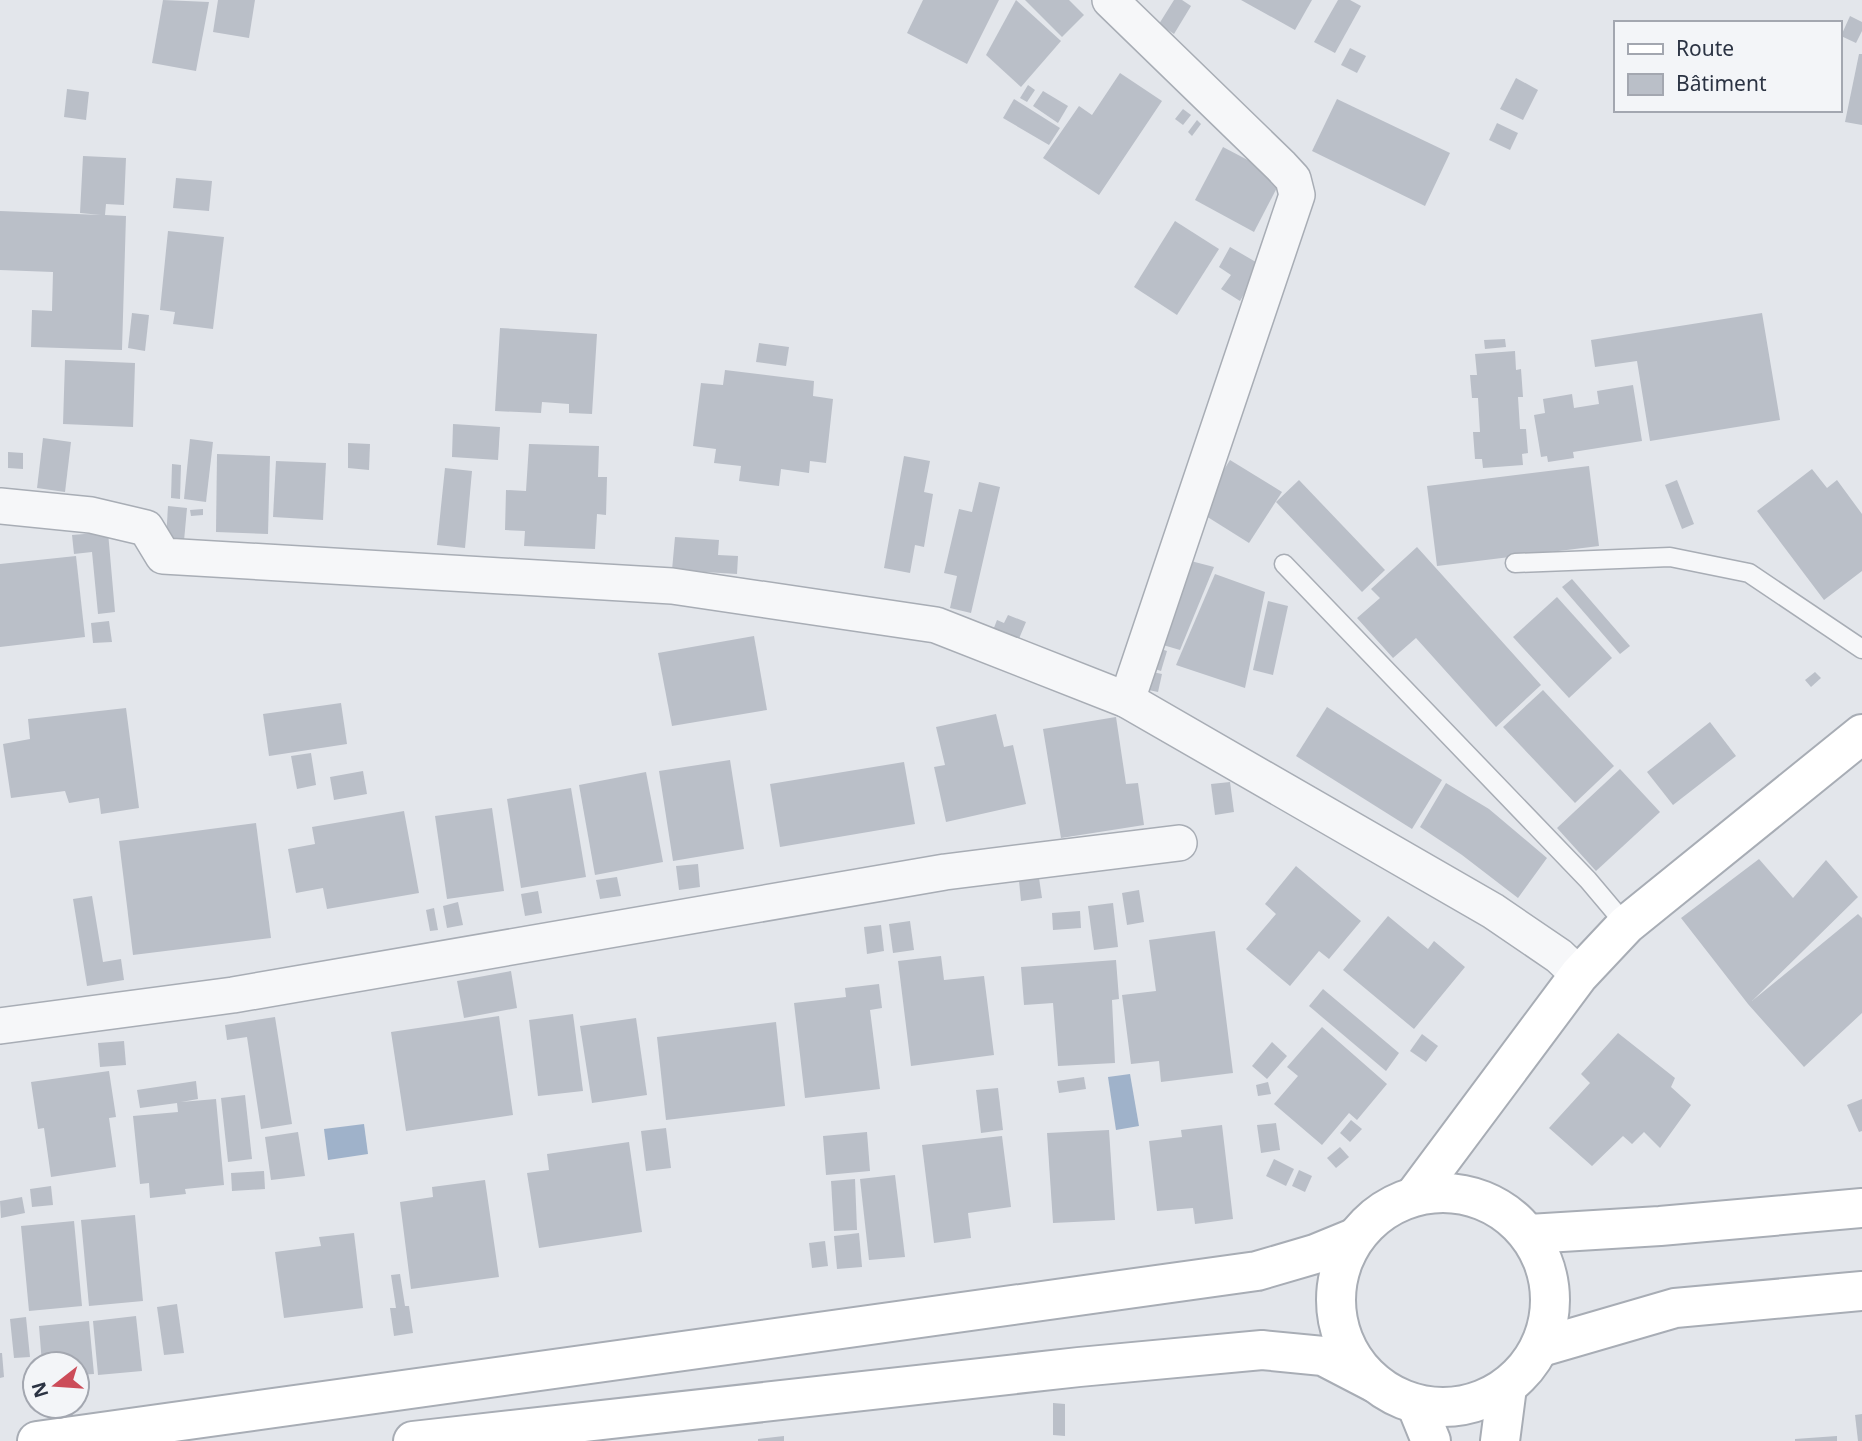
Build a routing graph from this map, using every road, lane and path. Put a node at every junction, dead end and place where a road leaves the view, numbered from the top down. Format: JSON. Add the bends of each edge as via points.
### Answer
{"nodes":[{"id":1,"x":1110,"y":0,"type":"edge"},
{"id":2,"x":0,"y":506,"type":"edge"},
{"id":3,"x":1515,"y":563,"type":"dead end"},
{"id":4,"x":1284,"y":564,"type":"dead end"},
{"id":5,"x":1862,"y":649,"type":"edge"},
{"id":6,"x":1128,"y":700,"type":"junction"},
{"id":7,"x":1862,"y":734,"type":"edge"},
{"id":8,"x":1179,"y":843,"type":"dead end"},
{"id":9,"x":1626,"y":925,"type":"junction"},
{"id":10,"x":1579,"y":975,"type":"junction"},
{"id":11,"x":0,"y":1026,"type":"edge"},
{"id":12,"x":1415,"y":1195,"type":"junction"},
{"id":13,"x":1862,"y":1208,"type":"edge"},
{"id":14,"x":1529,"y":1234,"type":"junction"},
{"id":15,"x":1354,"y":1238,"type":"junction"},
{"id":16,"x":1862,"y":1291,"type":"edge"},
{"id":17,"x":1541,"y":1347,"type":"junction"},
{"id":18,"x":1375,"y":1383,"type":"junction"},
{"id":19,"x":1507,"y":1387,"type":"junction"},
{"id":20,"x":1416,"y":1404,"type":"junction"},
{"id":21,"x":463,"y":1437,"type":"edge"},
{"id":22,"x":37,"y":1441,"type":"edge"},
{"id":23,"x":413,"y":1441,"type":"edge"},
{"id":24,"x":1431,"y":1441,"type":"edge"},
{"id":25,"x":1500,"y":1441,"type":"edge"}],
"edges":[{"from":1,"to":6,"type":"street","via":[[1287,172],[1297,195]]},
{"from":2,"to":6,"type":"street","via":[[91,515],[146,528],[163,556],[672,586],[936,625]]},
{"from":3,"to":5,"type":"lane","via":[[1670,557],[1749,573]]},
{"from":4,"to":9,"type":"lane"},
{"from":6,"to":10,"type":"street","via":[[1493,911]]},
{"from":7,"to":9,"type":"main road"},
{"from":8,"to":11,"type":"street","via":[[945,872],[233,995]]},
{"from":9,"to":10,"type":"main road"},
{"from":10,"to":12,"type":"main road"},
{"from":12,"to":14,"type":"main road","via":[[1457,1193],[1478,1198],[1497,1206]]},
{"from":12,"to":15,"type":"main road","via":[[1378,1214]]},
{"from":13,"to":14,"type":"main road"},
{"from":14,"to":17,"type":"main road","via":[[1547,1269],[1550,1289],[1551,1308]]},
{"from":15,"to":18,"type":"main road","via":[[1339,1276],[1336,1310],[1345,1342]]},
{"from":15,"to":22,"type":"main road","via":[[1257,1272]]},
{"from":16,"to":17,"type":"main road","via":[[1675,1308]]},
{"from":17,"to":19,"type":"main road","via":[[1521,1376]]},
{"from":18,"to":20,"type":"main road"},
{"from":18,"to":21,"type":"main road","via":[[1323,1356],[1262,1350]]},
{"from":19,"to":20,"type":"main road","via":[[1464,1406]]},
{"from":19,"to":25,"type":"main road"},
{"from":20,"to":24,"type":"main road"},
{"from":21,"to":23,"type":"main road"}]}
